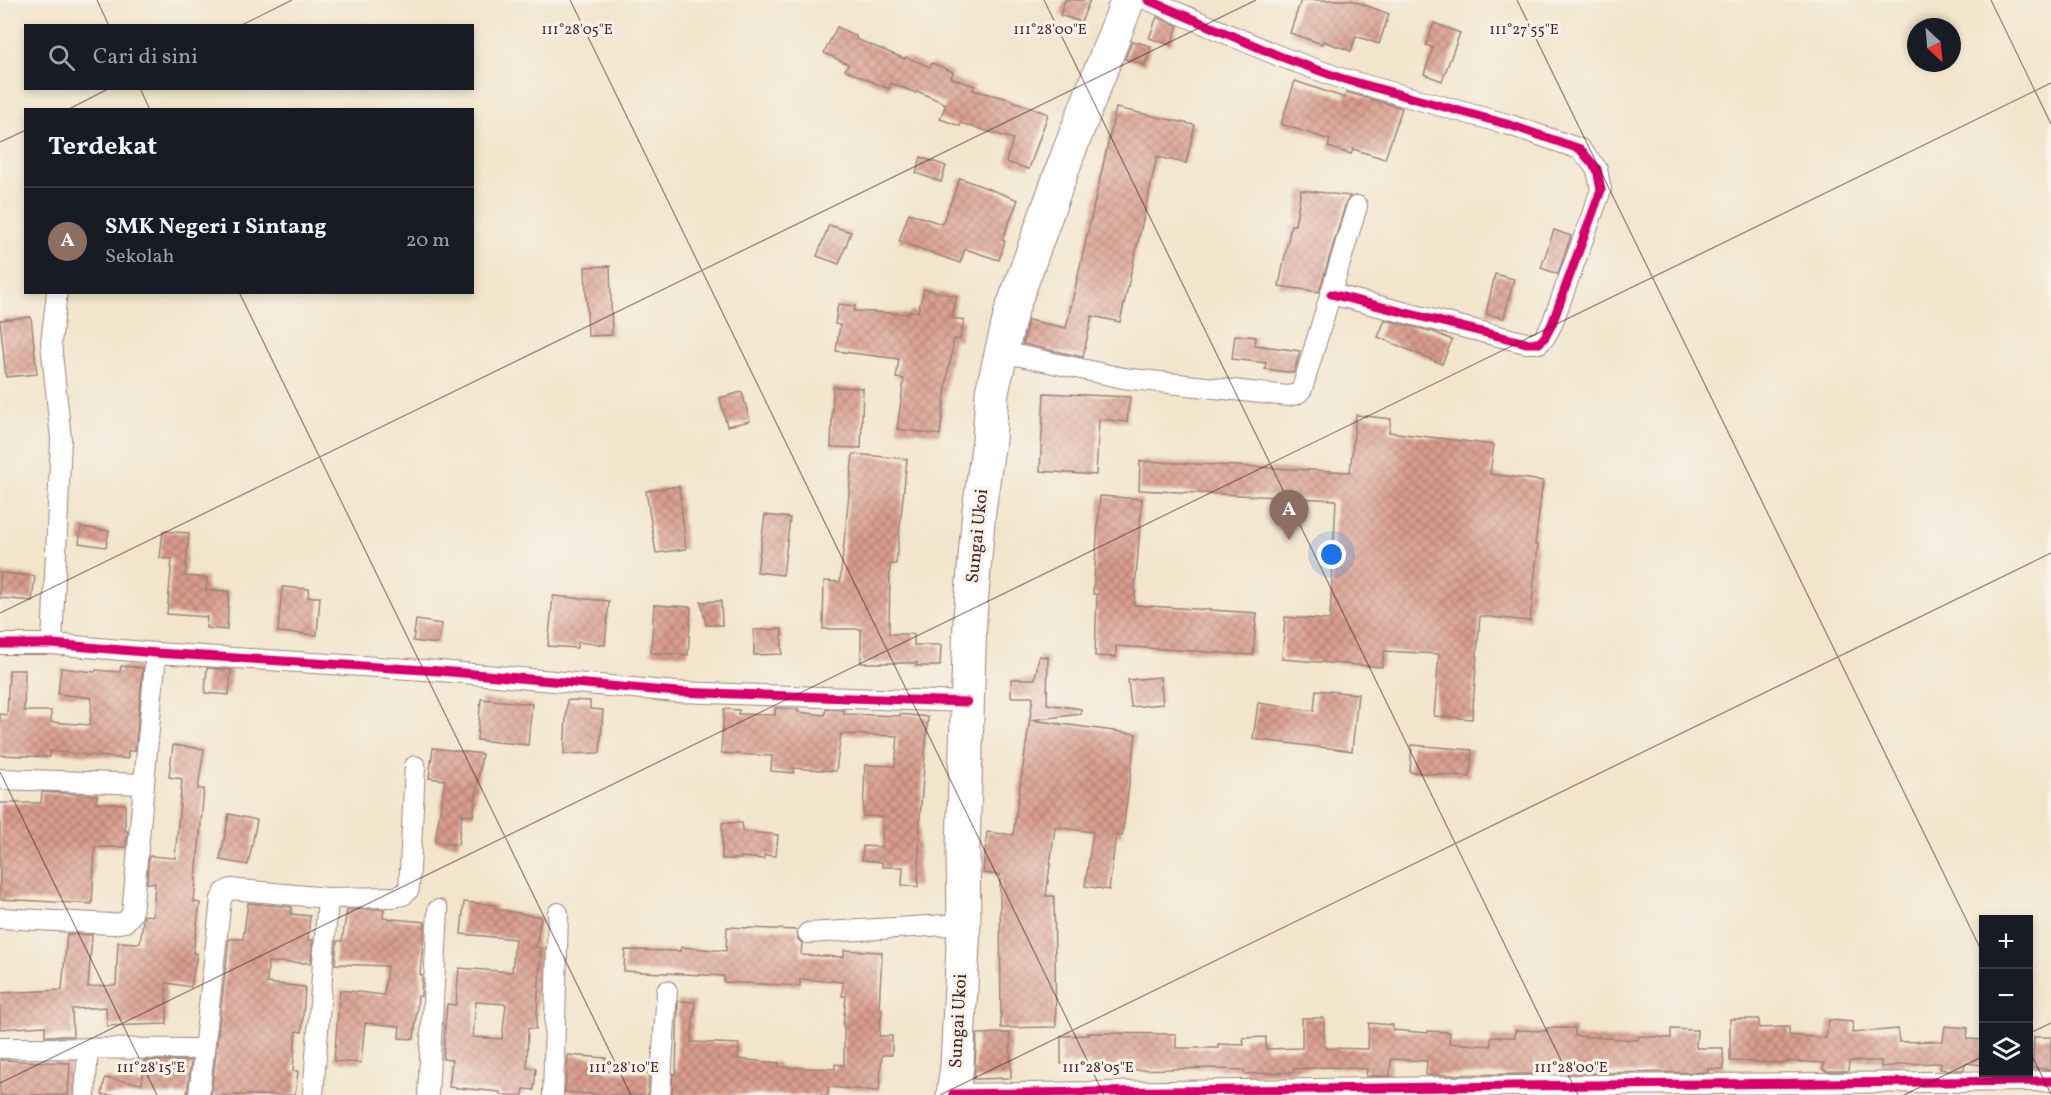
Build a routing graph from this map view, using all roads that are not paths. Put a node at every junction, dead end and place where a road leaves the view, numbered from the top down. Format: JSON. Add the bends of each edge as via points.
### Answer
{"nodes":[{"id":1,"x":1128,"y":0,"type":"edge"},
{"id":2,"x":1148,"y":0,"type":"edge"},
{"id":3,"x":1357,"y":206,"type":"dead end"},
{"id":4,"x":57,"y":294,"type":"edge"},
{"id":5,"x":1331,"y":294,"type":"junction"},
{"id":6,"x":1002,"y":352,"type":"junction"},
{"id":7,"x":0,"y":644,"type":"edge"},
{"id":8,"x":52,"y":644,"type":"junction"},
{"id":9,"x":156,"y":653,"type":"junction"},
{"id":10,"x":967,"y":702,"type":"junction"},
{"id":11,"x":415,"y":766,"type":"dead end"},
{"id":12,"x":0,"y":779,"type":"edge"},
{"id":13,"x":144,"y":784,"type":"junction"},
{"id":14,"x":328,"y":898,"type":"junction"},
{"id":15,"x":438,"y":910,"type":"dead end"},
{"id":16,"x":558,"y":913,"type":"dead end"},
{"id":17,"x":0,"y":918,"type":"edge"},
{"id":18,"x":964,"y":924,"type":"junction"},
{"id":19,"x":808,"y":933,"type":"dead end"},
{"id":20,"x":667,"y":991,"type":"dead end"},
{"id":21,"x":0,"y":1048,"type":"edge"},
{"id":22,"x":88,"y":1048,"type":"junction"},
{"id":23,"x":203,"y":1049,"type":"junction"},
{"id":24,"x":2051,"y":1082,"type":"edge"},
{"id":25,"x":1969,"y":1089,"type":"edge"},
{"id":26,"x":1727,"y":1090,"type":"edge"},
{"id":27,"x":1369,"y":1092,"type":"edge"},
{"id":28,"x":953,"y":1094,"type":"edge"},
{"id":29,"x":85,"y":1095,"type":"edge"},
{"id":30,"x":199,"y":1095,"type":"edge"},
{"id":31,"x":313,"y":1095,"type":"edge"},
{"id":32,"x":428,"y":1095,"type":"edge"},
{"id":33,"x":553,"y":1095,"type":"edge"},
{"id":34,"x":660,"y":1095,"type":"edge"}],
"edges":[{"from":1,"to":6,"type":"highway","name":"Sungai Ukoi","via":[[1011,312]]},
{"from":2,"to":5,"type":"street","via":[[1340,78],[1510,125],[1580,149],[1597,169],[1601,190],[1552,324],[1539,343]]},
{"from":3,"to":5,"type":"street"},
{"from":4,"to":8,"type":"street","via":[[51,343],[61,439]]},
{"from":5,"to":6,"type":"street","via":[[1302,389],[1288,396],[1124,378]]},
{"from":6,"to":10,"type":"highway","name":"Sungai Ukoi","via":[[992,392],[979,510]]},
{"from":7,"to":8,"type":"street"},
{"from":8,"to":9,"type":"street"},
{"from":9,"to":10,"type":"street","via":[[440,671],[677,692]]},
{"from":9,"to":13,"type":"street"},
{"from":10,"to":18,"type":"highway","name":"Sungai Ukoi"},
{"from":11,"to":14,"type":"street","via":[[409,889],[394,897]]},
{"from":12,"to":13,"type":"street"},
{"from":13,"to":17,"type":"street","via":[[132,914],[124,922]]},
{"from":14,"to":23,"type":"street","via":[[231,889],[225,892]]},
{"from":14,"to":31,"type":"street"},
{"from":15,"to":32,"type":"street"},
{"from":16,"to":33,"type":"street"},
{"from":18,"to":19,"type":"street"},
{"from":18,"to":28,"type":"highway","name":"Sungai Ukoi"},
{"from":20,"to":34,"type":"street"},
{"from":21,"to":22,"type":"street"},
{"from":22,"to":23,"type":"street"},
{"from":22,"to":29,"type":"street"},
{"from":23,"to":30,"type":"street"},
{"from":24,"to":25,"type":"street"},
{"from":25,"to":26,"type":"street"},
{"from":26,"to":27,"type":"street"},
{"from":27,"to":28,"type":"street"}]}
